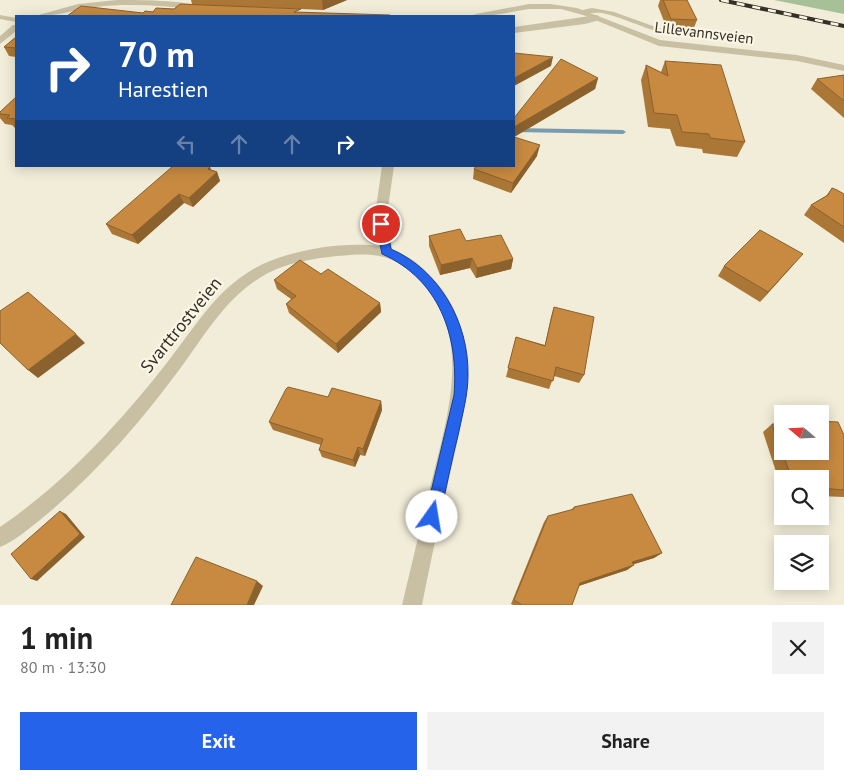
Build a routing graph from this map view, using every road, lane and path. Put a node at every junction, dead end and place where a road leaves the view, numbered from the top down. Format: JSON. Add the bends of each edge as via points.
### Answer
{"nodes":[{"id":1,"x":202,"y":7,"type":"edge"},
{"id":2,"x":582,"y":12,"type":"junction"},
{"id":3,"x":43,"y":15,"type":"edge"},
{"id":4,"x":481,"y":15,"type":"edge"},
{"id":5,"x":0,"y":17,"type":"edge"},
{"id":6,"x":597,"y":18,"type":"junction"},
{"id":7,"x":15,"y":20,"type":"edge"},
{"id":8,"x":15,"y":29,"type":"edge"},
{"id":9,"x":515,"y":30,"type":"edge"},
{"id":10,"x":660,"y":30,"type":"dead end"},
{"id":11,"x":0,"y":40,"type":"edge"},
{"id":12,"x":844,"y":68,"type":"edge"},
{"id":13,"x":388,"y":167,"type":"edge"},
{"id":14,"x":386,"y":251,"type":"junction"},
{"id":15,"x":0,"y":538,"type":"edge"},
{"id":16,"x":412,"y":605,"type":"edge"}],
"edges":[{"from":1,"to":3,"type":"street","via":[[113,1]]},
{"from":2,"to":4,"type":"street","name":"Lillevannsveien","via":[[561,6],[540,6]]},
{"from":2,"to":6,"type":"street","name":"Lillevannsveien"},
{"from":2,"to":10,"type":"lane","via":[[603,11]]},
{"from":5,"to":7,"type":"lane"},
{"from":6,"to":9,"type":"street"},
{"from":6,"to":12,"type":"street","name":"Lillevannsveien","via":[[659,43],[797,58]]},
{"from":8,"to":11,"type":"street"},
{"from":13,"to":14,"type":"street","via":[[381,203]]},
{"from":14,"to":15,"type":"street","name":"Svarttrostveien","via":[[366,249],[300,257],[263,268],[242,283],[95,458],[54,496]]},
{"from":14,"to":16,"type":"street","name":"Svarttrostveien","via":[[415,268],[441,298],[460,350],[462,374],[456,420]]}]}
